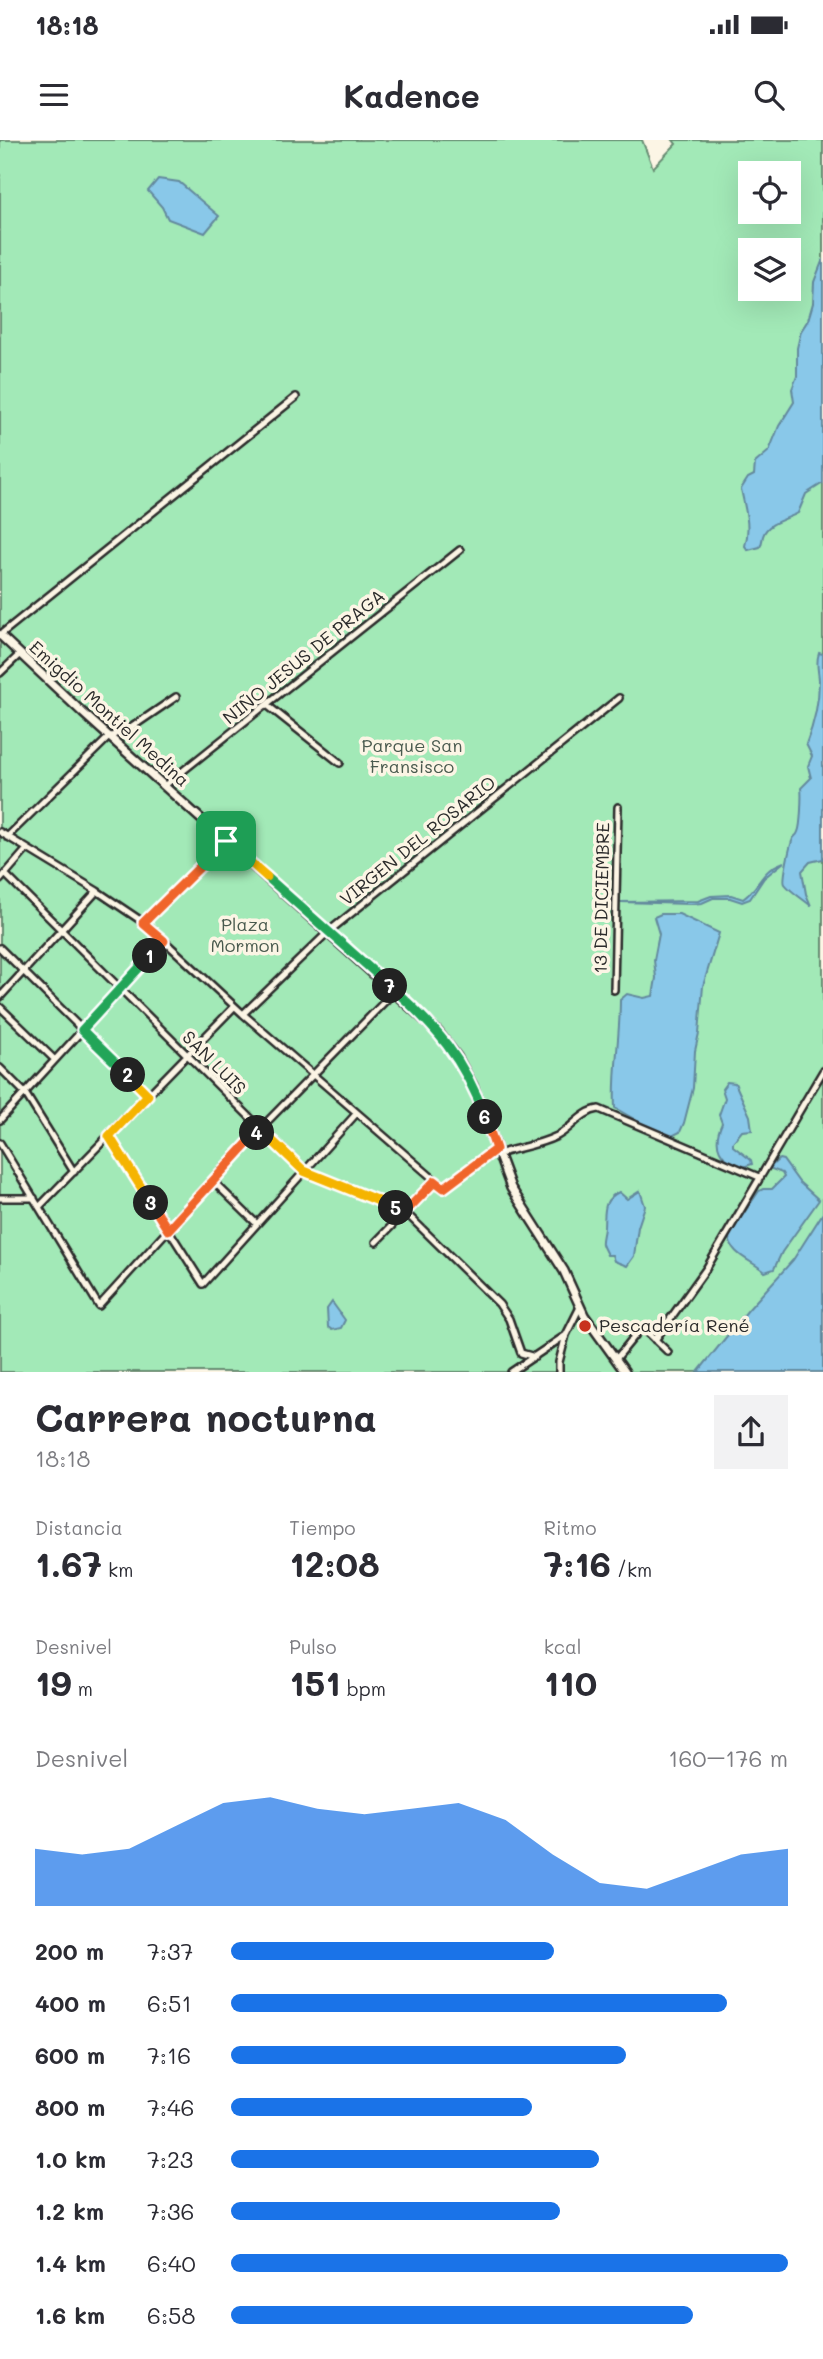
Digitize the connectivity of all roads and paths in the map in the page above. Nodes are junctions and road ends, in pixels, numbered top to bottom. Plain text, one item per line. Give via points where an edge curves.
1 (296, 397) dead end
2 (460, 550) dead end
3 (0, 635) edge
4 (20, 654) junction
5 (0, 673) edge
6 (176, 697) dead end
7 (620, 698) dead end
8 (267, 705) junction
9 (110, 737) junction
10 (340, 764) dead end
11 (164, 786) junction
12 (618, 807) dead end
13 (0, 832) edge
14 (7, 837) junction
15 (226, 841) junction
16 (27, 849) junction
17 (5, 874) junction
18 (0, 880) edge
19 (97, 891) junction
20 (143, 923) junction
21 (62, 931) junction
22 (328, 932) junction
23 (164, 941) junction
24 (0, 948) edge
25 (24, 972) junction
26 (119, 989) junction
27 (614, 990) dead end
28 (395, 991) junction
29 (0, 997) edge
30 (0, 1007) edge
31 (234, 1007) junction
32 (243, 1014) junction
33 (82, 1030) junction
34 (187, 1056) junction
35 (55, 1060) junction
36 (0, 1068) edge
37 (823, 1071) edge
38 (311, 1075) junction
39 (25, 1093) junction
40 (148, 1095) junction
41 (356, 1114) junction
42 (0, 1120) edge
43 (260, 1129) junction
44 (109, 1136) junction
45 (0, 1143) edge
46 (497, 1151) junction
47 (304, 1171) junction
48 (74, 1172) junction
49 (759, 1177) junction
50 (213, 1181) junction
51 (434, 1182) junction
52 (0, 1198) edge
53 (34, 1198) junction
54 (39, 1207) junction
55 (405, 1212) junction
56 (257, 1224) junction
57 (168, 1230) junction
58 (376, 1242) dead end
59 (580, 1307) junction
60 (566, 1335) junction
61 (655, 1339) junction
62 (668, 1352) dead end
63 (535, 1357) junction
64 (616, 1359) junction
65 (511, 1372) edge
66 (559, 1372) edge
67 (625, 1372) edge

1 - 3 street
2 - 8 street, NIÑO JESUS DE PRAGA
3 - 4 main road, Emigdio Montiel Medina
4 - 5 street
4 - 9 main road, Emigdio Montiel Medina
6 - 9 street
7 - 22 street, VIRGEN DEL ROSARIO
8 - 10 street
8 - 11 street, NIÑO JESUS DE PRAGA
9 - 11 main road, Emigdio Montiel Medina
9 - 14 street
11 - 15 main road, Emigdio Montiel Medina
12 - 27 street, 13 DE DICIEMBRE
13 - 14 street
14 - 16 street
15 - 20 street
15 - 22 main road, Emigdio Montiel Medina
16 - 17 street
16 - 19 street
17 - 18 street
17 - 21 street, SAN LUIS
19 - 20 street
19 - 21 street
20 - 23 street
21 - 25 street
21 - 26 street, SAN LUIS
22 - 28 main road, Emigdio Montiel Medina
22 - 32 street, VIRGEN DEL ROSARIO
23 - 26 street
23 - 31 street
24 - 25 street
25 - 29 street
25 - 33 street
26 - 33 street
26 - 34 street, SAN LUIS
28 - 38 street
28 - 46 main road, Emigdio Montiel Medina via 457,1057
30 - 35 street
31 - 32 street
31 - 34 street
32 - 38 street
33 - 35 street
33 - 40 street
34 - 40 street
34 - 43 street, SAN LUIS
35 - 39 street
36 - 39 street
37 - 49 street
38 - 41 street
38 - 43 street
39 - 42 street
39 - 48 street
40 - 44 street
41 - 47 street
41 - 51 street
43 - 47 street, SAN LUIS
43 - 50 street
44 - 48 street
44 - 57 street
45 - 53 street
46 - 49 street via 552,1138 589,1111 599,1109
46 - 51 street via 444,1188
46 - 59 main road, Emigdio Montiel Medina via 511,1188 564,1271
47 - 55 street, SAN LUIS
47 - 56 street
48 - 54 street
49 - 61 street via 706,1269
50 - 56 street
50 - 57 street
51 - 55 street
52 - 53 street
53 - 54 street
54 - 57 street via 99,1306
55 - 58 street
55 - 63 street, SAN LUIS via 499,1304 521,1353
56 - 57 street via 203,1284
59 - 60 street
59 - 64 main road, Emigdio Montiel Medina
60 - 63 street
60 - 66 street
61 - 62 street
61 - 64 street via 642,1327
63 - 65 street
64 - 67 main road, Emigdio Montiel Medina

